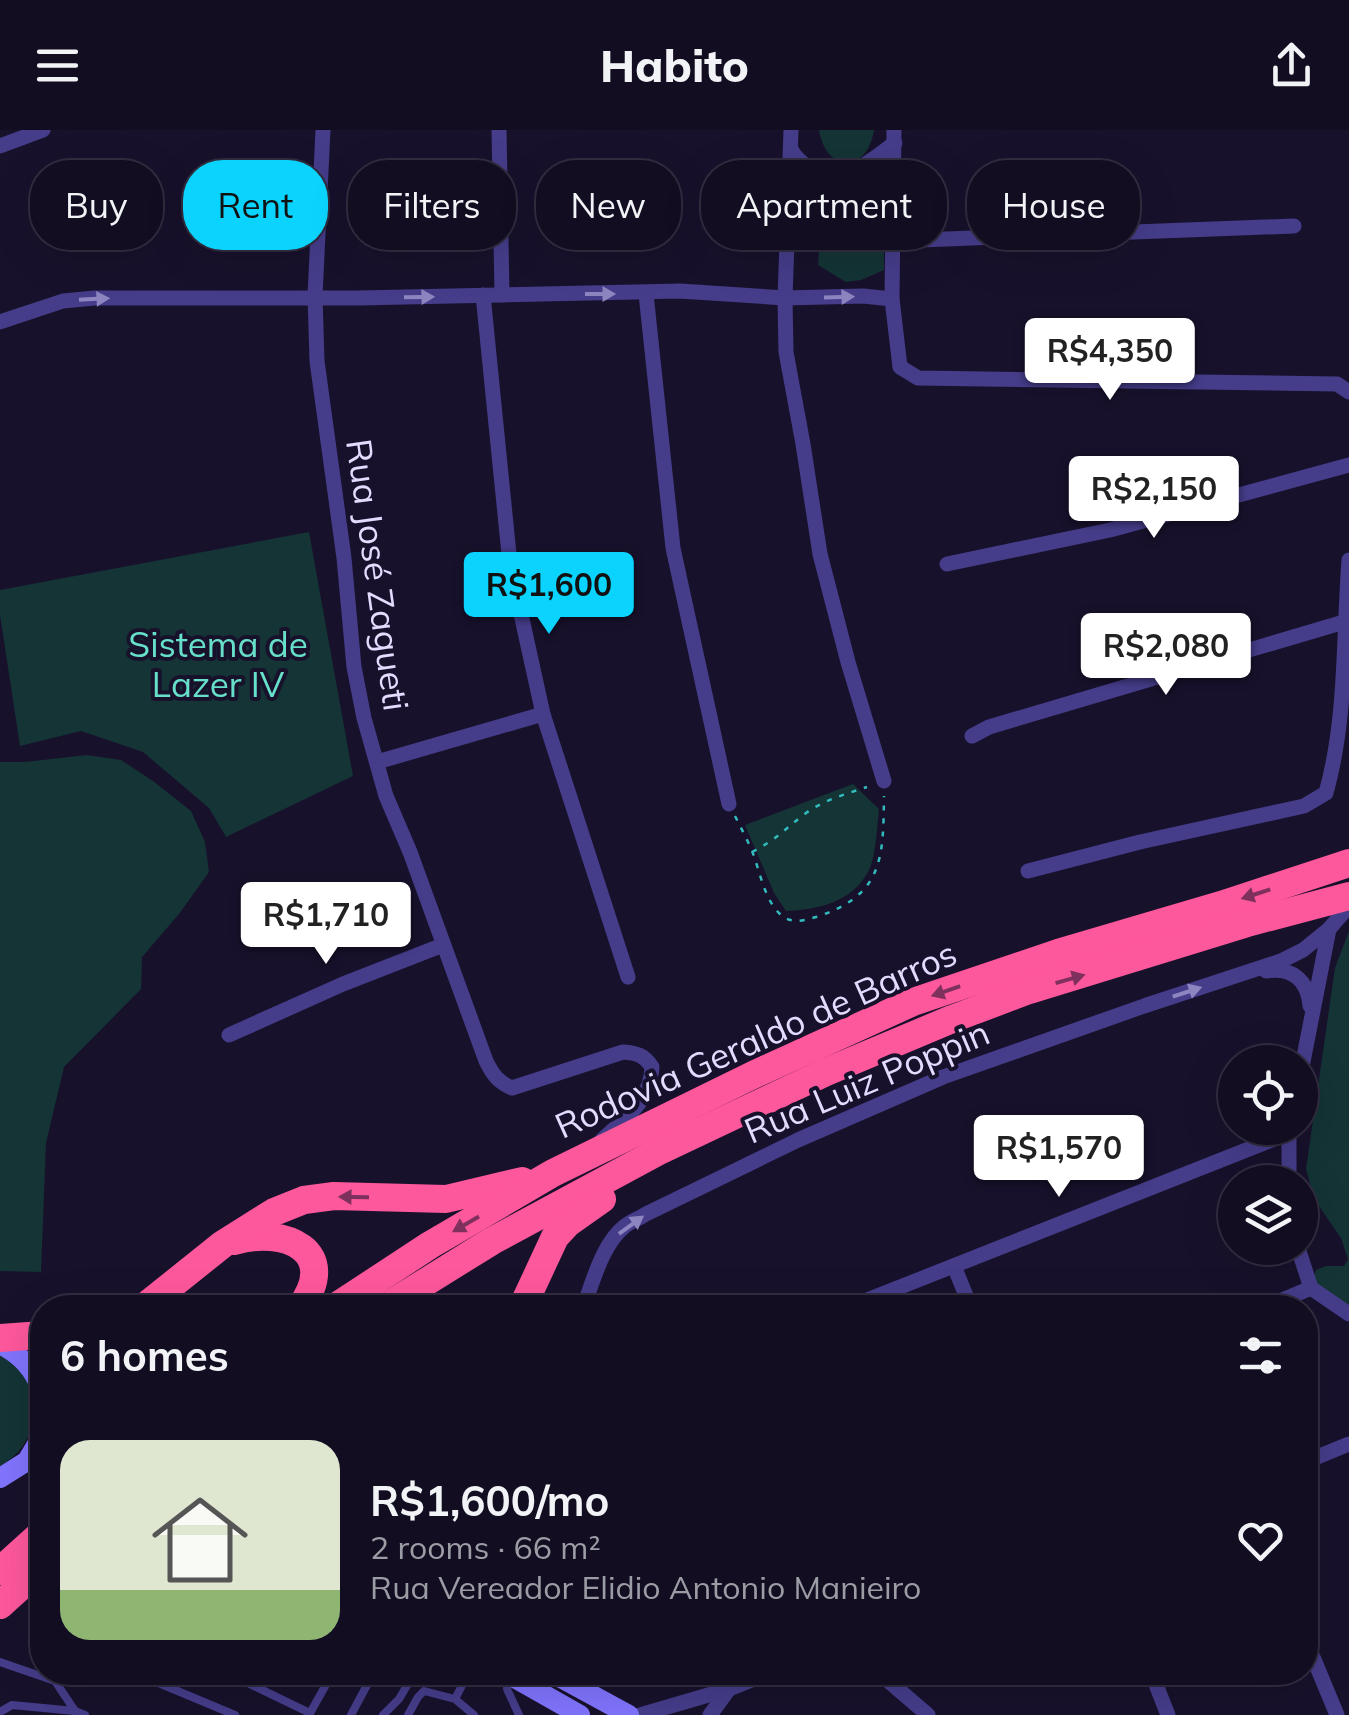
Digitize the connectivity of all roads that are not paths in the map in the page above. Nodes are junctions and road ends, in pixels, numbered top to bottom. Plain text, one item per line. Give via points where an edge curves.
1 (43, 130) edge
2 (323, 130) edge
3 (499, 130) edge
4 (791, 130) edge
5 (894, 137) edge
6 (0, 146) edge
7 (791, 149) junction
8 (1294, 226) dead end
9 (947, 239) edge
10 (894, 250) edge
11 (646, 294) junction
12 (484, 295) junction
13 (502, 295) junction
14 (315, 296) junction
15 (785, 298) junction
16 (892, 299) junction
17 (0, 322) edge
18 (1343, 388) edge
19 (1349, 465) edge
20 (1349, 560) edge
21 (947, 564) dead end
22 (1344, 622) junction
23 (543, 714) junction
24 (972, 736) dead end
25 (377, 762) junction
26 (884, 781) road end
27 (729, 804) road end
28 (1349, 863) edge
29 (1028, 871) dead end
30 (1349, 896) edge
31 (1349, 906) edge
32 (1329, 929) junction
33 (443, 945) junction
34 (628, 977) dead end
35 (1228, 979) junction
36 (1310, 1022) junction
37 (229, 1036) dead end
38 (1306, 1045) edge
39 (789, 1090) junction
40 (1253, 1145) edge
41 (584, 1157) junction
42 (553, 1173) junction
43 (224, 1244) junction
44 (1304, 1265) edge
45 (954, 1266) junction
46 (1311, 1288) junction
47 (155, 1295) edge
48 (309, 1295) edge
49 (354, 1295) edge
50 (405, 1295) edge
51 (528, 1295) edge
52 (588, 1295) edge
53 (881, 1295) edge
54 (966, 1295) edge
55 (1294, 1295) edge
56 (1349, 1314) edge
57 (30, 1337) edge
58 (0, 1341) edge
59 (30, 1367) edge
60 (1349, 1444) edge
61 (1318, 1457) edge
62 (30, 1463) edge
63 (0, 1478) edge
64 (30, 1553) edge
65 (30, 1560) edge
66 (0, 1571) edge
67 (0, 1605) edge
68 (0, 1662) edge
69 (1318, 1669) edge
70 (30, 1672) edge
71 (58, 1685) edge
72 (163, 1685) edge
73 (251, 1685) edge
74 (326, 1685) edge
75 (367, 1685) edge
76 (408, 1685) edge
77 (462, 1685) edge
78 (506, 1685) edge
79 (527, 1685) edge
80 (574, 1685) edge
81 (739, 1685) edge
82 (893, 1685) edge
83 (1156, 1685) edge
84 (729, 1689) junction
85 (455, 1699) junction
86 (400, 1700) junction
87 (410, 1711) edge
88 (0, 1712) edge
89 (80, 1713) edge
90 (309, 1714) edge
91 (236, 1715) edge
92 (351, 1715) edge
93 (383, 1715) edge
94 (474, 1715) edge
95 (519, 1715) edge
96 (580, 1715) edge
97 (629, 1715) edge
98 (640, 1715) edge
99 (710, 1715) edge
100 (928, 1715) edge
101 (1168, 1715) edge
102 (1337, 1715) edge

1 - 6 street
2 - 14 street, Rua José Zagueti
3 - 13 street
4 - 7 street
5 - 7 street via 842,177 818,174
7 - 15 street
8 - 9 street
10 - 16 street
13 -> 11 street
11 - 15 street
11 - 27 street via 673,548
12 - 13 street
14 -> 12 street
12 - 23 street via 510,564
17 -> 14 street via 63,301 96,298
14 - 25 street, Rua José Zagueti via 316,361 354,667
15 -> 16 street
15 - 26 street via 786,352 820,554
16 - 18 street via 900,366 918,378
19 - 21 street via 1110,530
20 - 22 street
22 - 24 street
22 - 29 street via 1339,728 1326,793 1304,806
23 - 25 street
23 - 34 street
25 - 33 street, Rua José Zagueti
28 -> 41 highway, Rodovia Geraldo de Barros via 913,1002
39 -> 30 highway, Rodovia Geraldo de Barros via 1029,990
31 - 32 street, Rua Luiz Poppin
32 - 35 street, Rua Luiz Poppin via 1281,961
32 - 36 street
33 - 37 street
33 - 41 street, Rua José Zagueti via 486,1062 503,1084 512,1088 623,1052 638,1053 652,1067 638,1106
35 - 36 street, Rua Luiz Poppin via 1290,972 1309,993
52 -> 35 street, Rua Luiz Poppin via 615,1237 646,1214 943,1077
36 - 38 street
39 - 50 highway, Rodovia Geraldo de Barros via 627,1168
39 - 51 highway via 568,1223
40 - 45 street
41 - 42 highway, Rodovia Geraldo de Barros
42 -> 43 highway via 446,1200 304,1200
42 -> 49 highway, Rodovia Geraldo de Barros
43 - 47 highway
43 - 48 highway via 254,1235 304,1248 314,1263
44 - 46 street
45 - 53 street
45 - 54 street
46 - 55 street
46 - 56 street
57 - 58 highway
58 - 59 main road
60 - 61 street
62 - 63 main road
64 - 66 highway
65 - 67 highway
68 - 70 lane
69 - 102 street
71 - 89 lane
72 - 91 lane
73 - 90 lane
74 - 90 lane
75 - 92 lane
76 - 86 lane
77 - 85 lane
78 - 95 lane
79 - 96 main road
80 - 97 main road
81 - 84 street
82 - 100 street
83 - 101 street
84 - 98 street
84 - 99 street
85 - 87 lane via 424,1692
85 - 94 lane
86 - 87 lane
86 - 93 lane
88 - 89 lane via 12,1705

